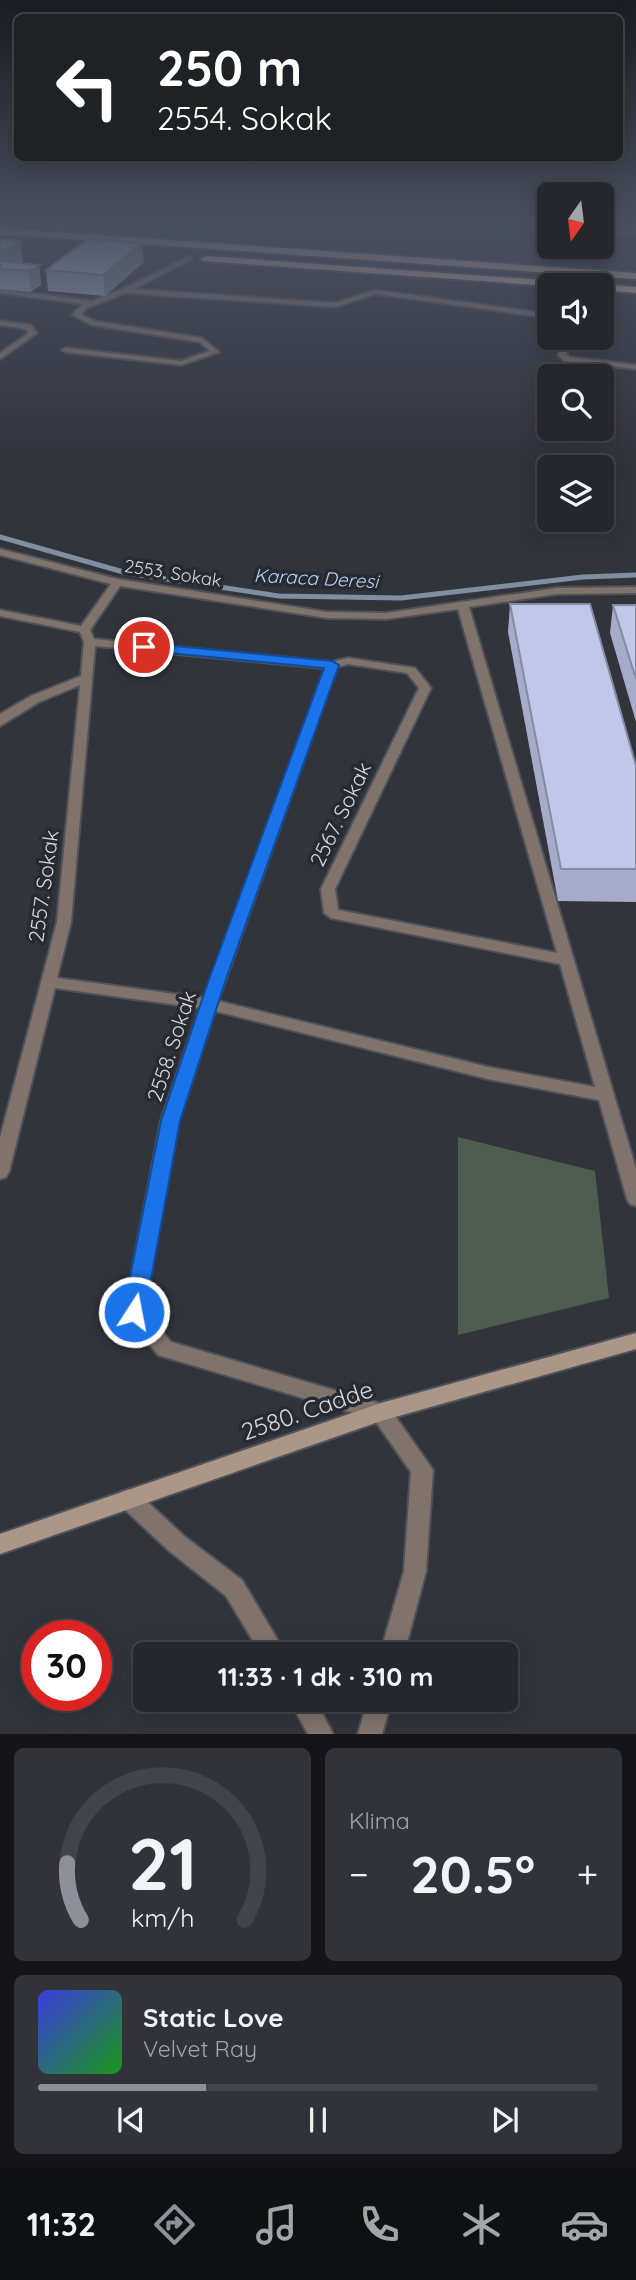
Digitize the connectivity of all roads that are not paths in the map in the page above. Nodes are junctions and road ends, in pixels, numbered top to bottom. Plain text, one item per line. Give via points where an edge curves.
1 (92, 303) edge
2 (292, 303) edge
3 (347, 303) edge
4 (455, 303) edge
5 (537, 314) edge
6 (0, 323) edge
7 (66, 350) dead end
8 (564, 350) edge
9 (0, 357) edge
10 (636, 367) edge
11 (0, 552) edge
12 (117, 582) junction
13 (636, 590) edge
14 (463, 606) junction
15 (0, 613) edge
16 (87, 636) junction
17 (332, 665) junction
18 (87, 678) junction
19 (0, 722) edge
20 (566, 960) junction
21 (48, 982) junction
22 (209, 1004) junction
23 (606, 1095) junction
24 (0, 1172) edge
25 (636, 1199) edge
26 (636, 1341) edge
27 (381, 1412) junction
28 (129, 1499) junction
29 (0, 1544) edge
30 (267, 1642) edge
31 (395, 1642) edge
32 (308, 1712) edge
33 (376, 1712) edge
34 (321, 1734) edge
35 (370, 1734) edge

1 - 7 street via 76,316 92,323 202,340 215,352 181,363
2 - 3 street
4 - 5 street
6 - 9 street via 28,327 33,333
8 - 10 street via 562,355 567,359
11 - 12 street, 2553. Sokak
12 - 14 street, 2553. Sokak via 327,615 386,616
12 - 16 street
13 - 14 street, 2553. Sokak via 558,592
14 - 20 street
15 - 16 street
16 - 17 street
16 - 18 street, 2557. Sokak
17 - 20 street, 2567. Sokak via 348,661 411,670 425,688 328,889 331,913
17 - 22 street, 2558. Sokak
18 - 19 street via 35,699
18 - 21 street, 2557. Sokak via 64,922
20 - 23 street
21 - 22 street
21 - 24 street, 2557. Sokak
22 - 23 street via 488,1073
22 - 27 street, 2558. Sokak via 170,1121 134,1312 165,1349
23 - 25 street
26 - 27 main road, 2580. Cadde
27 - 28 main road, 2580. Cadde
27 - 31 street via 422,1469 415,1571
28 - 29 main road, 2580. Cadde
28 - 30 street via 176,1544 234,1588
32 - 34 street
33 - 35 street

